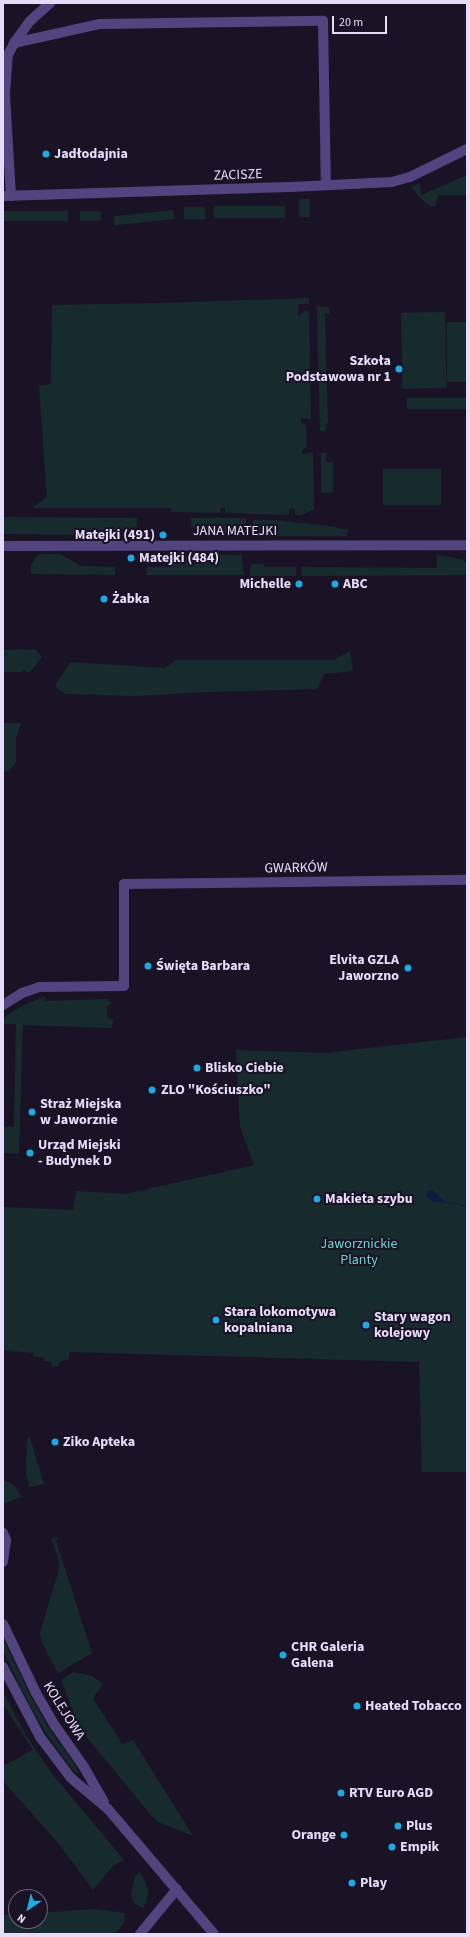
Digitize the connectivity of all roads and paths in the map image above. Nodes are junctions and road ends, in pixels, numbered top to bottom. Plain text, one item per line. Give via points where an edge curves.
1 (50, 3) edge
2 (14, 43) junction
3 (467, 149) edge
4 (326, 185) junction
5 (7, 196) edge
6 (467, 544) edge
7 (3, 546) edge
8 (467, 880) edge
9 (3, 1005) edge
10 (3, 1532) edge
11 (3, 1562) edge
12 (3, 1624) edge
13 (3, 1667) edge
14 (108, 1809) junction
15 (177, 1889) junction
16 (140, 1934) edge
17 (214, 1934) edge

1 - 2 street via 30,21
2 - 4 street via 99,24 324,21
2 - 5 street via 8,55 5,94
3 - 4 street, ZACISZE via 410,177 392,182
4 - 5 street, ZACISZE
6 - 7 street, JANA MATEJKI
8 - 9 street, GWARKÓW via 124,884 124,986 39,987 22,993
10 - 11 street via 6,1540
12 - 14 street, KOLEJOWA via 36,1693
13 - 14 street, KOLEJOWA via 40,1737 71,1778
14 - 15 street, KOLEJOWA
15 - 16 street
15 - 17 street, KOLEJOWA

